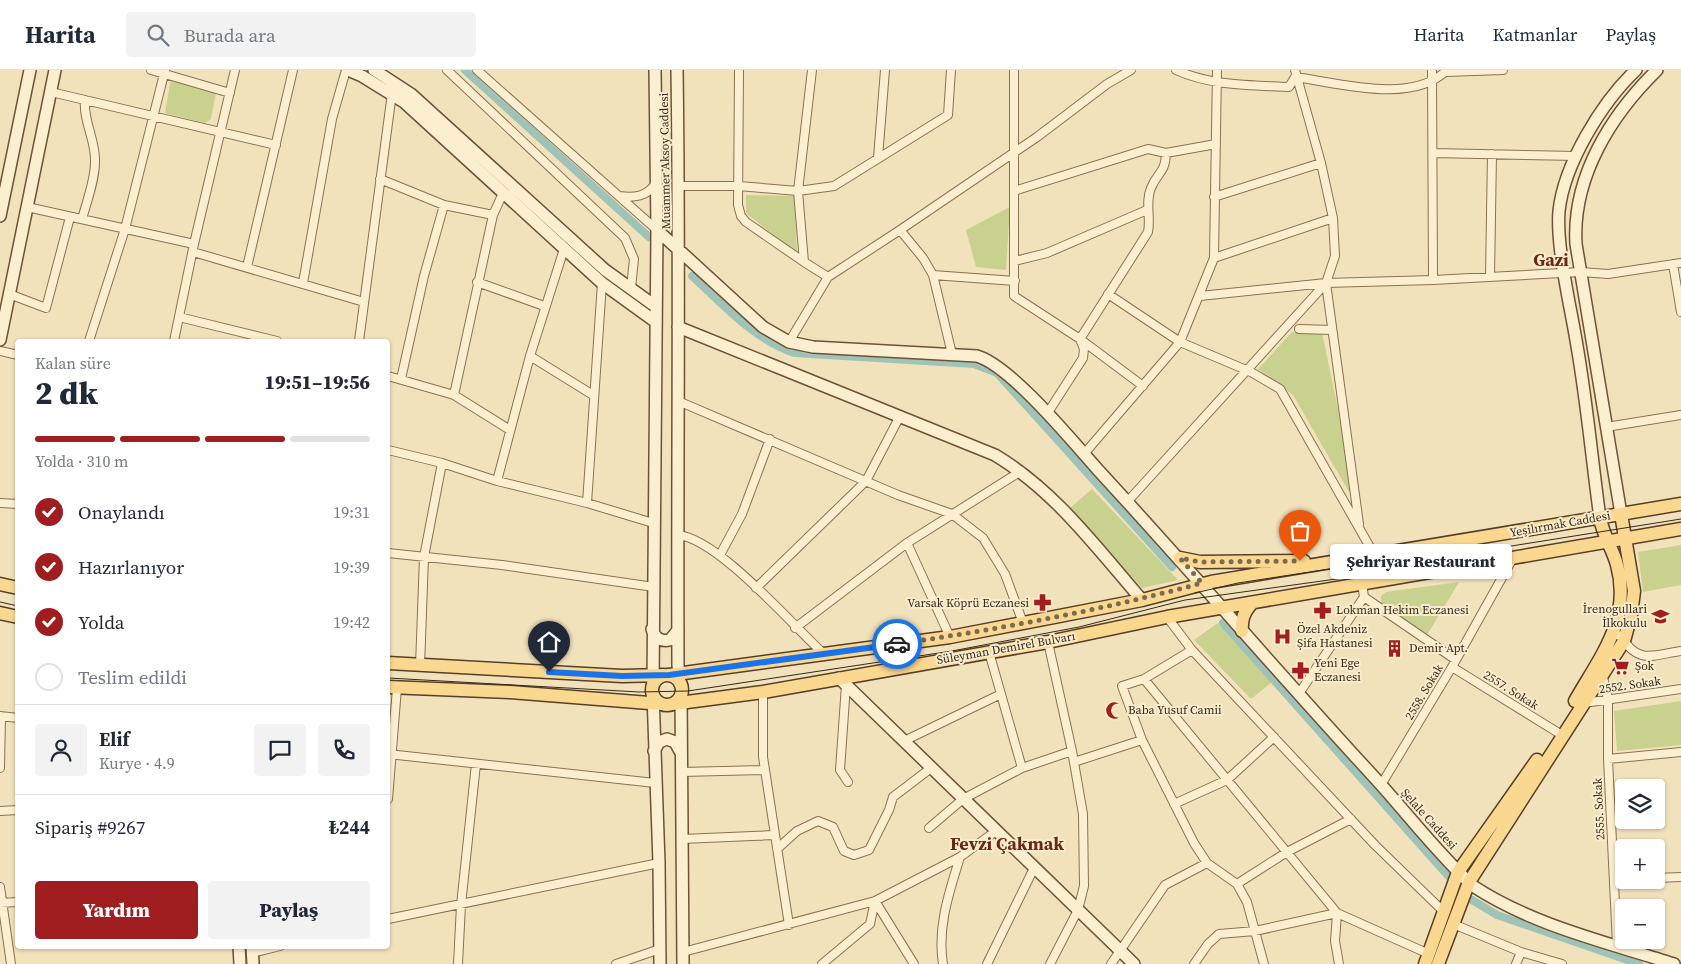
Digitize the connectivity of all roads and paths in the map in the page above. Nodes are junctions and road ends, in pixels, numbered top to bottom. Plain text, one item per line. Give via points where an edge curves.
1 (30, 70) edge
2 (55, 70) edge
3 (151, 70) edge
4 (235, 70) edge
5 (294, 70) edge
6 (347, 70) edge
7 (374, 70) edge
8 (447, 70) edge
9 (477, 70) edge
10 (655, 70) edge
11 (678, 70) edge
12 (739, 70) edge
13 (812, 70) edge
14 (885, 70) edge
15 (951, 70) edge
16 (1014, 70) edge
17 (1131, 70) edge
18 (1176, 70) edge
19 (1217, 70) edge
20 (1432, 70) edge
21 (1503, 70) edge
22 (1636, 70) edge
23 (1657, 70) edge
24 (1446, 71) edge
25 (165, 72) edge
26 (1295, 73) edge
27 (1217, 82) junction
28 (1431, 83) junction
29 (51, 92) junction
30 (230, 93) junction
31 (392, 93) junction
32 (85, 100) junction
33 (155, 116) junction
34 (221, 131) junction
35 (1216, 144) junction
36 (276, 145) junction
37 (1014, 150) junction
38 (1166, 153) junction
39 (1433, 153) junction
40 (1492, 154) junction
41 (1577, 156) junction
42 (878, 158) junction
43 (1321, 163) junction
44 (380, 179) junction
45 (656, 183) junction
46 (679, 186) junction
47 (739, 186) junction
48 (798, 190) junction
49 (1014, 191) junction
50 (503, 193) junction
51 (618, 196) junction
52 (1214, 197) junction
53 (444, 205) junction
54 (27, 207) junction
55 (1148, 210) junction
56 (493, 215) junction
57 (0, 216) edge
58 (70, 217) junction
59 (1333, 218) junction
60 (82, 219) junction
61 (125, 228) junction
62 (657, 230) junction
63 (900, 230) junction
64 (194, 248) junction
65 (564, 248) junction
66 (679, 252) junction
67 (1214, 258) junction
68 (1014, 261) junction
69 (804, 262) junction
70 (1677, 263) edge
71 (247, 267) junction
72 (1581, 272) junction
73 (1565, 273) junction
74 (933, 275) junction
75 (828, 277) junction
76 (1490, 277) junction
77 (1434, 280) junction
78 (1015, 281) junction
79 (477, 282) junction
80 (302, 283) junction
81 (602, 283) junction
82 (1326, 283) junction
83 (631, 288) junction
84 (10, 294) junction
85 (1108, 294) junction
86 (1200, 296) junction
87 (364, 302) junction
88 (544, 306) junction
89 (655, 306) junction
90 (1681, 312) edge
91 (180, 317) junction
92 (656, 322) junction
93 (678, 327) junction
94 (1299, 329) dead end
95 (1332, 330) junction
96 (90, 339) edge
97 (174, 339) edge
98 (269, 339) edge
99 (359, 339) edge
100 (1080, 339) junction
101 (0, 340) edge
102 (789, 342) junction
103 (1180, 342) junction
104 (0, 351) edge
105 (15, 354) edge
106 (952, 354) junction
107 (530, 356) junction
108 (1248, 370) junction
109 (390, 376) edge
110 (401, 379) junction
111 (1143, 386) junction
112 (454, 395) junction
113 (593, 395) junction
114 (678, 400) junction
115 (1047, 414) junction
116 (1681, 415) edge
117 (900, 416) junction
118 (1606, 427) junction
119 (510, 430) junction
120 (770, 439) junction
121 (390, 450) edge
122 (1084, 454) junction
123 (442, 463) junction
124 (1021, 471) junction
125 (496, 481) junction
126 (866, 481) junction
127 (1128, 502) junction
128 (0, 503) edge
129 (587, 503) junction
130 (15, 504) edge
131 (1681, 504) edge
132 (952, 514) junction
133 (1621, 514) junction
134 (1600, 518) junction
135 (653, 523) junction
136 (1359, 529) junction
137 (1681, 529) edge
138 (677, 535) junction
139 (1624, 538) junction
140 (1606, 542) junction
141 (907, 543) junction
142 (390, 552) edge
143 (720, 555) junction
144 (1374, 556) junction
145 (424, 557) junction
146 (1180, 558) junction
147 (1513, 558) junction
148 (1336, 562) junction
149 (1202, 583) junction
150 (1362, 583) junction
151 (0, 584) edge
152 (15, 587) edge
153 (654, 587) junction
154 (756, 588) junction
155 (1364, 597) junction
156 (1142, 600) junction
157 (1252, 603) junction
158 (1222, 608) junction
159 (0, 613) edge
160 (15, 616) edge
161 (1167, 617) junction
162 (1023, 623) junction
163 (652, 628) junction
164 (795, 628) junction
165 (678, 630) junction
166 (1242, 631) junction
167 (950, 637) junction
168 (1619, 638) junction
169 (1048, 642) junction
170 (1192, 650) junction
171 (1681, 651) edge
172 (989, 652) junction
173 (825, 655) junction
174 (390, 663) edge
175 (1454, 664) junction
176 (420, 666) junction
177 (1602, 672) junction
178 (1144, 679) junction
179 (842, 681) junction
180 (392, 687) edge
181 (667, 689) junction
182 (1681, 689) edge
183 (763, 692) junction
184 (1001, 694) junction
185 (1298, 695) junction
186 (1608, 699) junction
187 (1583, 703) junction
188 (1, 716) edge
189 (15, 718) edge
190 (390, 732) edge
191 (1557, 732) junction
192 (1274, 737) junction
193 (1142, 740) junction
194 (904, 741) junction
195 (1072, 752) junction
196 (1681, 752) edge
197 (680, 753) junction
198 (390, 754) edge
199 (654, 754) junction
200 (1608, 759) junction
201 (1074, 762) junction
202 (476, 764) junction
203 (0, 768) edge
204 (931, 768) junction
205 (1022, 768) junction
206 (765, 770) junction
207 (681, 772) junction
208 (1227, 780) junction
209 (848, 782) dead end
210 (655, 783) junction
211 (1381, 785) junction
212 (963, 798) junction
213 (1174, 804) junction
214 (15, 810) edge
215 (0, 811) edge
216 (1351, 819) junction
217 (930, 828) dead end
218 (996, 831) junction
219 (775, 835) junction
220 (682, 839) junction
221 (777, 849) junction
222 (1287, 852) junction
223 (960, 857) junction
224 (1207, 862) junction
225 (659, 863) junction
226 (1034, 868) junction
227 (1458, 872) junction
228 (1681, 877) edge
229 (1665, 878) edge
230 (1614, 881) joint
231 (1469, 882) junction
232 (1237, 884) junction
233 (0, 886) edge
234 (875, 901) junction
235 (15, 902) edge
236 (1615, 902) edge
237 (1, 903) edge
238 (461, 905) junction
239 (1078, 910) junction
240 (1337, 913) junction
241 (1449, 917) junction
242 (390, 919) edge
243 (789, 925) junction
244 (1256, 931) junction
245 (1615, 944) edge
246 (239, 949) edge
247 (270, 949) edge
248 (1629, 949) edge
249 (660, 950) junction
250 (1121, 951) junction
251 (682, 952) junction
252 (1521, 952) junction
253 (252, 954) edge
254 (1427, 959) edge
255 (10, 964) edge
256 (240, 964) edge
257 (458, 964) edge
258 (616, 964) edge
259 (660, 964) edge
260 (683, 964) edge
261 (822, 964) edge
262 (914, 964) edge
263 (943, 964) edge
264 (987, 964) edge
265 (1050, 964) edge
266 (1111, 964) edge
267 (1134, 964) edge
268 (1194, 964) edge
269 (1264, 964) edge
270 (1339, 964) edge
271 (1438, 964) edge
272 (1516, 964) edge
273 (1562, 964) edge
274 (1674, 964) edge

1 - 57 street
2 - 29 street
3 - 25 street
4 - 30 street
5 - 36 street
6 - 31 street
6 - 80 street via 332,119
7 - 83 street via 411,94 605,270
8 - 83 street via 625,238 634,260
9 - 51 street
10 - 45 street, Muammer Aksoy Caddesi
11 - 46 street, Muammer Aksoy Caddesi
12 - 47 street
13 - 48 street
14 - 42 street
15 - 42 street via 948,115
16 - 37 street
17 - 37 street
18 - 27 street via 1190,77
19 - 27 street
20 - 28 street
21 - 24 street
22 - 41 street via 1609,99
23 - 72 street via 1621,109 1585,179 1575,223
24 - 28 street
25 - 30 street
25 - 33 street
26 - 27 street via 1289,87
26 - 28 street via 1389,90
26 - 43 street
27 - 35 street
28 - 39 street
29 - 32 street
29 - 54 street
30 - 34 street
31 - 44 street
31 - 50 street
32 - 33 street
32 - 60 street via 86,124 93,141 95,162
33 - 34 street
33 - 61 street
34 - 36 street
34 - 64 street
35 - 38 street
35 - 52 street
36 - 71 street
37 - 49 street
37 - 63 street
38 - 49 street via 1148,149
38 - 55 street via 1165,167 1150,189
39 - 40 street
39 - 77 street
40 - 41 street
40 - 76 street
41 - 73 street via 1559,211
42 - 48 street via 834,186
43 - 52 street
43 - 59 street
44 - 53 street
44 - 87 street
45 - 51 street via 641,196
45 - 62 street, Muammer Aksoy Caddesi
46 - 47 street
46 - 66 street, Muammer Aksoy Caddesi
47 - 48 street
47 - 69 street via 738,205 746,222
48 - 69 street
49 - 68 street
50 - 56 street
50 - 65 street
51 - 62 street
52 - 67 street
53 - 56 street
53 - 110 street
54 - 58 street
54 - 84 street
55 - 68 street via 1047,253
55 - 85 street via 1148,232
56 - 79 street
58 - 60 street
58 - 84 street via 46,308
59 - 67 street
59 - 82 street via 1335,256
60 - 61 street
61 - 64 street
61 - 96 street
62 - 66 street, Şelale Caddesi
62 - 89 street, Muammer Aksoy Caddesi
63 - 74 street
63 - 75 street
64 - 71 street
64 - 91 street
65 - 81 street
65 - 88 street
66 - 93 street, Muammer Aksoy Caddesi
66 - 102 street, Şelale Caddesi via 749,316
67 - 86 street
68 - 78 street
69 - 75 street
70 - 72 street via 1608,274
70 - 90 street
71 - 80 street
72 - 73 street
72 - 118 street
73 - 76 street
73 - 134 street
74 - 78 street
74 - 106 street
75 - 102 street
76 - 77 street
77 - 82 street
78 - 100 street via 1014,296
79 - 88 street
79 - 112 street
80 - 87 street
81 - 92 street
81 - 113 street
82 - 86 street
82 - 95 street
82 - 108 street
83 - 89 street
84 - 101 street
85 - 100 street
85 - 103 street
86 - 103 street
87 - 99 street
88 - 107 street
89 - 92 street, Muammer Aksoy Caddesi
91 - 97 street
91 - 98 street
92 - 135 street, Muammer Aksoy Caddesi
93 - 114 street, Muammer Aksoy Caddesi
93 - 117 street
94 - 95 street
95 - 136 street
100 - 111 street
100 - 115 street via 1083,358
102 - 106 street, Şelale Caddesi via 813,347
103 - 108 street
103 - 111 street
104 - 105 street
106 - 115 street, Şelale Caddesi via 989,359
107 - 113 street
107 - 119 street
108 - 127 street
108 - 136 street via 1280,389
109 - 110 street
110 - 112 street
111 - 122 street
112 - 119 street
113 - 129 street
114 - 120 street
114 - 138 street, Muammer Aksoy Caddesi
115 - 122 street, Şelale Caddesi
116 - 118 street
117 - 124 street via 995,455
117 - 126 street
118 - 133 street
119 - 125 street
120 - 126 street
120 - 143 street via 742,514
121 - 123 street
122 - 127 street, Şelale Caddesi
123 - 125 street
123 - 145 street
124 - 132 street
124 - 156 street via 1057,502
125 - 129 street
126 - 132 street
126 - 154 street
127 - 146 street, Şelale Caddesi
128 - 130 street
129 - 135 street
131 - 133 main road, Yeşilırmak Caddesi
132 - 141 street
132 - 162 street via 983,538 1005,574
133 - 134 main road, Yeşilırmak Caddesi
133 - 139 main road
134 - 140 main road
134 - 144 main road, Yeşilırmak Caddesi
135 - 153 street, Muammer Aksoy Caddesi
136 - 144 street
137 - 139 main road, Yeşilırmak Caddesi
138 - 143 street via 685,535
138 - 165 street, Muammer Aksoy Caddesi
139 - 140 main road, Yeşilırmak Caddesi
139 - 168 main road via 1634,591 1631,615
140 - 147 main road, Yeşilırmak Caddesi
140 - 168 main road via 1617,565 1621,596
141 - 164 street
141 - 167 street
142 - 145 street
143 - 154 street
144 - 148 main road, Yeşilırmak Caddesi
145 - 153 street
145 - 176 street
146 - 148 main road via 1200,562
146 - 149 street, Şelale Caddesi
147 - 150 main road, Yeşilırmak Caddesi
147 - 175 street, 2558. Sokak
148 - 149 main road, Yeşilırmak Caddesi
149 - 156 main road, Süleyman Demirel Bulvarı
149 - 158 street, Şelale Caddesi
150 - 155 street
150 - 157 main road, Yeşilırmak Caddesi
151 - 152 main road
153 - 163 street, Muammer Aksoy Caddesi
154 - 164 street
155 - 175 street, 2557. Sokak
155 - 185 street
156 - 162 main road, Süleyman Demirel Bulvarı
157 - 158 main road, Yeşilırmak Caddesi
157 - 166 main road via 1242,620
158 - 161 main road, Süleyman Demirel Bulvarı
158 - 166 street, Şelale Caddesi
159 - 160 main road
161 - 169 main road, Süleyman Demirel Bulvarı
161 - 170 street
162 - 167 main road, Süleyman Demirel Bulvarı
163 - 165 street via 662,641 674,637
163 - 181 street, Muammer Aksoy Caddesi
164 - 173 street
165 - 181 street, Muammer Aksoy Caddesi
166 - 185 street, Şelale Caddesi
167 - 173 main road, Süleyman Demirel Bulvarı
168 - 171 street via 1633,653 1645,657
168 - 177 main road
168 - 191 main road
169 - 172 main road, Süleyman Demirel Bulvarı
169 - 195 street
170 - 178 street
170 - 192 street
172 - 179 main road, Süleyman Demirel Bulvarı
172 - 184 street
173 - 181 main road, Süleyman Demirel Bulvarı
174 - 176 main road, Süleyman Demirel Bulvarı
175 - 191 street, 2557. Sokak
175 - 211 street, 2558. Sokak
176 - 181 main road, Süleyman Demirel Bulvarı via 622,676
177 - 186 street, 2555. Sokak
177 - 187 main road
178 - 193 street via 1122,686
178 - 208 street
179 - 183 main road, Süleyman Demirel Bulvarı
179 - 194 street
179 - 209 street via 840,770
180 - 181 main road, Süleyman Demirel Bulvarı via 510,692
180 - 190 street
181 - 183 main road, Süleyman Demirel Bulvarı
181 - 197 street
181 - 199 street
182 - 186 street, 2552. Sokak
183 - 206 street
184 - 194 street
184 - 205 street
185 - 211 street, Şelale Caddesi
186 - 187 street, 2552. Sokak
186 - 200 street, 2555. Sokak
187 - 231 main road
188 - 189 street
188 - 203 street
191 - 227 main road
192 - 208 street
192 - 216 street
193 - 201 street
193 - 213 street
194 - 204 street
195 - 201 street
195 - 205 street
196 - 200 street
197 - 199 street via 678,745 667,739 656,745
197 - 207 street
198 - 202 street
199 - 210 street
200 - 230 street, 2555. Sokak
201 - 239 street via 1082,814 1084,886
202 - 210 street
202 - 238 street
204 - 212 street
204 - 221 street via 893,797 869,850 860,855 849,854 840,847 833,827 818,821 797,832
205 - 212 street
206 - 207 street
206 - 219 street
207 - 220 street
208 - 213 street
208 - 222 street
210 - 225 street
211 - 227 street, Şelale Caddesi
212 - 217 street
212 - 218 street
213 - 224 street
214 - 215 street
216 - 222 street
216 - 241 street
218 - 223 street
218 - 226 street
219 - 220 street
219 - 221 street
220 - 251 street
221 - 243 street
222 - 232 street
222 - 240 street
223 - 234 street
223 - 263 street via 941,927
224 - 232 street
224 - 250 street via 1166,885
225 - 238 street
225 - 249 street
226 - 239 street
226 - 264 street
227 - 231 street, Şelale Caddesi
227 - 241 main road
228 - 229 street
230 - 236 street, 2555. Sokak
231 - 241 main road
231 - 245 street, Şelale Caddesi via 1497,902
232 - 244 street via 1247,902
233 - 237 street
234 - 243 street
234 - 261 street via 870,924
234 - 262 street
235 - 237 street
237 - 255 street
238 - 242 street
238 - 257 street
239 - 250 street
239 - 265 street
240 - 244 street
240 - 254 street
240 - 270 street via 1335,941
241 - 252 street via 1458,926
241 - 254 main road
241 - 271 main road
243 - 251 street
244 - 268 street via 1219,934
244 - 269 street
246 - 256 street
247 - 253 street
248 - 274 street, Şelale Caddesi
249 - 258 street
249 - 259 street
250 - 266 street
250 - 267 street
251 - 260 street
252 - 272 street
252 - 273 street

